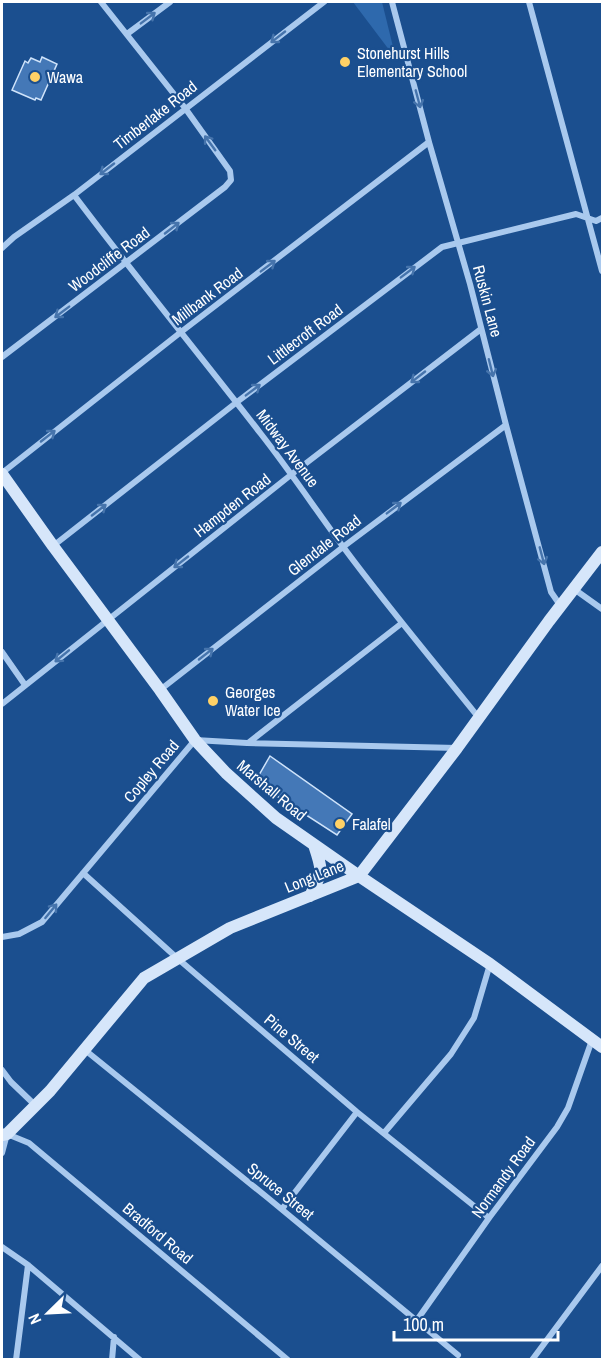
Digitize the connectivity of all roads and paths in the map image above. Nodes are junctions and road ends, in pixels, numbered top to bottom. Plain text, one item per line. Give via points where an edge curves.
1 (101, 2) edge
2 (170, 2) edge
3 (324, 2) edge
4 (392, 2) edge
5 (529, 2) edge
6 (127, 34) junction
7 (185, 108) junction
8 (429, 142) junction
9 (74, 195) junction
10 (603, 218) edge
11 (589, 219) junction
12 (458, 244) junction
13 (2, 248) edge
14 (125, 264) junction
15 (603, 271) edge
16 (481, 329) junction
17 (181, 332) junction
18 (4, 356) edge
19 (237, 402) junction
20 (506, 425) junction
21 (2, 473) edge
22 (292, 474) junction
23 (53, 546) junction
24 (343, 546) junction
25 (603, 552) edge
26 (574, 588) junction
27 (560, 605) junction
28 (603, 609) edge
29 (107, 619) junction
30 (402, 623) junction
31 (2, 652) edge
32 (25, 685) junction
33 (160, 690) junction
34 (2, 704) edge
35 (479, 718) junction
36 (195, 740) junction
37 (247, 743) junction
38 (457, 748) junction
39 (315, 845) junction
40 (82, 873) junction
41 (359, 876) junction
42 (310, 896) junction
43 (2, 937) edge
44 (177, 958) junction
45 (490, 964) junction
46 (597, 1043) edge
47 (86, 1050) junction
48 (2, 1070) edge
49 (36, 1106) junction
50 (357, 1112) junction
51 (384, 1133) junction
52 (4, 1134) edge
53 (2, 1153) edge
54 (282, 1209) junction
55 (489, 1218) junction
56 (2, 1247) edge
57 (27, 1265) junction
58 (603, 1266) edge
59 (417, 1320) junction
60 (114, 1337) junction
61 (458, 1355) dead end
62 (16, 1359) edge
63 (112, 1359) edge
64 (140, 1359) edge
65 (288, 1359) edge
66 (532, 1359) edge

1 - 6 street
6 -> 2 street
3 -> 7 street, Timberlake Road
4 -> 8 street, Ruskin Lane
5 - 11 street
6 - 7 street
7 -> 9 street, Timberlake Road
14 -> 7 street, Woodcliffe Road via 231,180 230,171
8 - 12 street, Ruskin Lane
17 -> 8 street, Millbank Road
9 - 13 street, Timberlake Road
9 - 14 street, Midway Avenue
10 - 11 street, Littlecroft Road
11 - 12 street, Littlecroft Road via 576,213
11 - 15 street
12 - 16 street, Ruskin Lane
19 -> 12 street, Littlecroft Road via 442,247
14 - 17 street, Midway Avenue
14 -> 18 street, Woodcliffe Road
16 -> 20 street, Ruskin Lane
16 -> 22 street, Hampden Road
17 - 19 street, Midway Avenue
21 -> 17 street, Millbank Road
19 - 22 street, Midway Avenue
23 -> 19 street, Littlecroft Road
24 -> 20 street, Glendale Road
20 -> 27 street, Ruskin Lane via 551,592
21 - 23 main road, Marshall Road
22 - 24 street, Midway Avenue
22 -> 29 street, Hampden Road
23 - 29 main road, Marshall Road
24 - 30 street, Midway Avenue
33 -> 24 street, Glendale Road
25 - 26 main road, Long Lane
26 - 27 main road, Long Lane
26 - 28 street
27 - 35 main road, Long Lane
29 -> 32 street, Hampden Road
29 - 33 main road, Marshall Road
30 - 35 street, Midway Avenue
30 - 37 street
31 - 32 street
32 - 34 street, Hampden Road
33 - 36 main road, Marshall Road
35 - 38 main road, Long Lane
36 - 37 street, Copley Road
36 - 39 main road, Marshall Road via 276,818
36 - 40 street, Copley Road
37 - 38 street, Copley Road
38 - 41 main road, Long Lane
39 - 41 main road, Marshall Road
39 - 42 main road via 321,867
43 -> 40 street, Copley Road via 19,934 42,922
40 - 44 street, Pine Street
41 - 42 main road, Long Lane
41 - 45 main road, Marshall Road
42 - 44 main road, Long Lane via 230,928
44 - 47 main road, Long Lane via 144,978
44 - 50 street, Pine Street
45 - 46 main road, Marshall Road
45 - 51 street via 468,1027 451,1054
46 - 55 street, Normandy Road via 557,1126
47 - 49 main road, Long Lane
47 - 54 street, Spruce Street
48 - 49 street
49 - 52 main road, Long Lane
50 - 51 street, Pine Street
50 - 54 street
51 - 55 street, Pine Street
52 - 53 street
52 - 65 street, Bradford Road via 29,1143
54 - 59 street, Spruce Street
55 - 59 street, Normandy Road
56 - 57 street
57 - 60 street
57 - 62 street
58 - 66 street
59 - 61 street, Spruce Street
60 - 63 street
60 - 64 street

